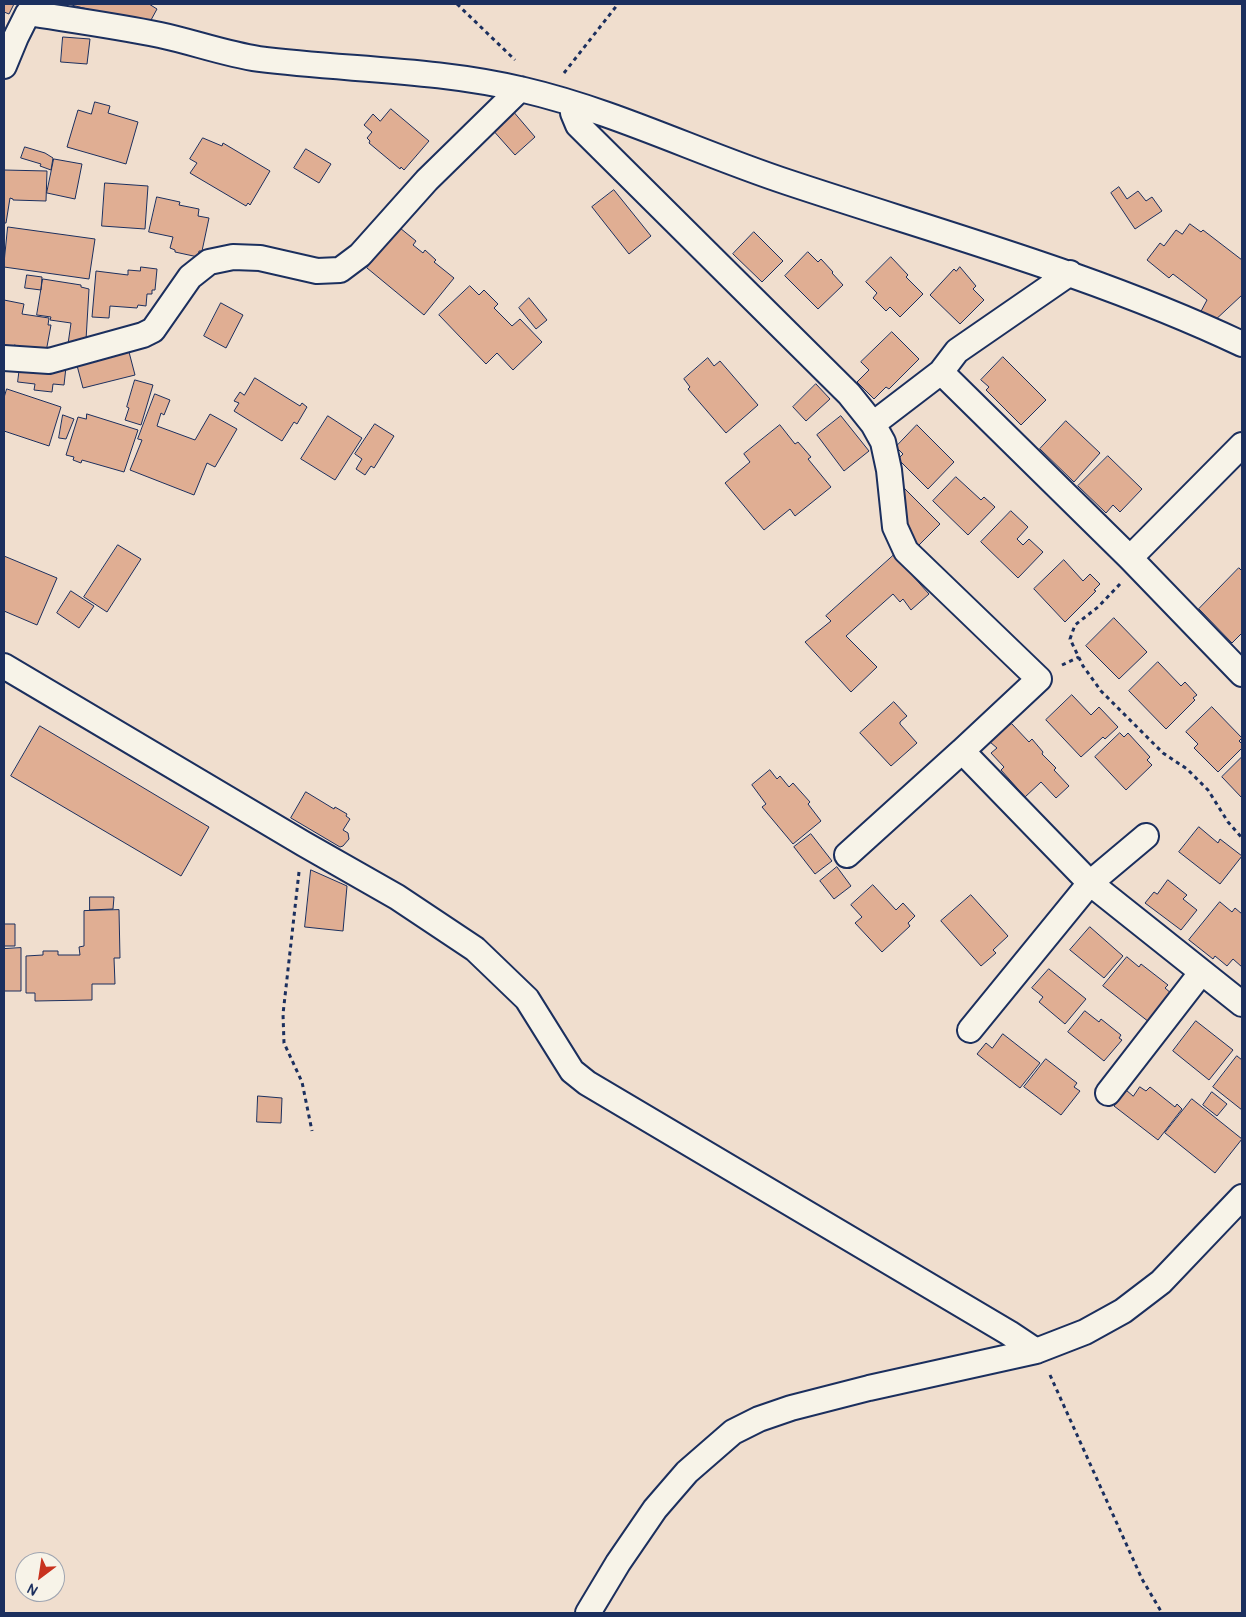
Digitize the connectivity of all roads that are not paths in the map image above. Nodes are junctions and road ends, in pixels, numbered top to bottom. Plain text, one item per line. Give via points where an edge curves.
1 (31, 8) edge
2 (4, 66) edge
3 (520, 89) junction
4 (574, 105) junction
5 (1070, 273) junction
6 (1242, 344) edge
7 (4, 358) edge
8 (941, 372) junction
9 (873, 424) junction
10 (1242, 445) edge
11 (1135, 563) junction
12 (4, 666) edge
13 (1242, 674) edge
14 (962, 751) junction
15 (1146, 836) dead end
16 (847, 855) dead end
17 (1090, 883) junction
18 (1201, 973) junction
19 (1242, 1004) edge
20 (970, 1030) dead end
21 (1108, 1093) dead end
22 (1242, 1197) edge
23 (1036, 1351) junction
24 (588, 1613) edge

1 - 2 street
1 - 3 street via 255,58 442,75
3 - 4 street
3 - 7 street via 426,180 360,255 340,270 317,271 260,258 233,257 209,262 190,277 153,330 143,336 49,361
4 - 5 street via 783,181
4 - 9 street via 573,113 578,125 849,394
5 - 6 street via 1193,321
5 - 8 street via 957,352
8 - 9 street
8 - 11 street
9 - 14 street via 883,442 895,527 906,551 1039,679
10 - 11 street
11 - 13 street
12 - 23 street via 397,897 475,950 527,999 572,1071 587,1084
14 - 16 street
14 - 17 street
15 - 17 street
17 - 18 street
17 - 20 street
18 - 19 street
18 - 21 street
22 - 23 street via 1180,1263 1144,1295 1106,1321
23 - 24 street via 791,1408 733,1432 687,1472 655,1509

